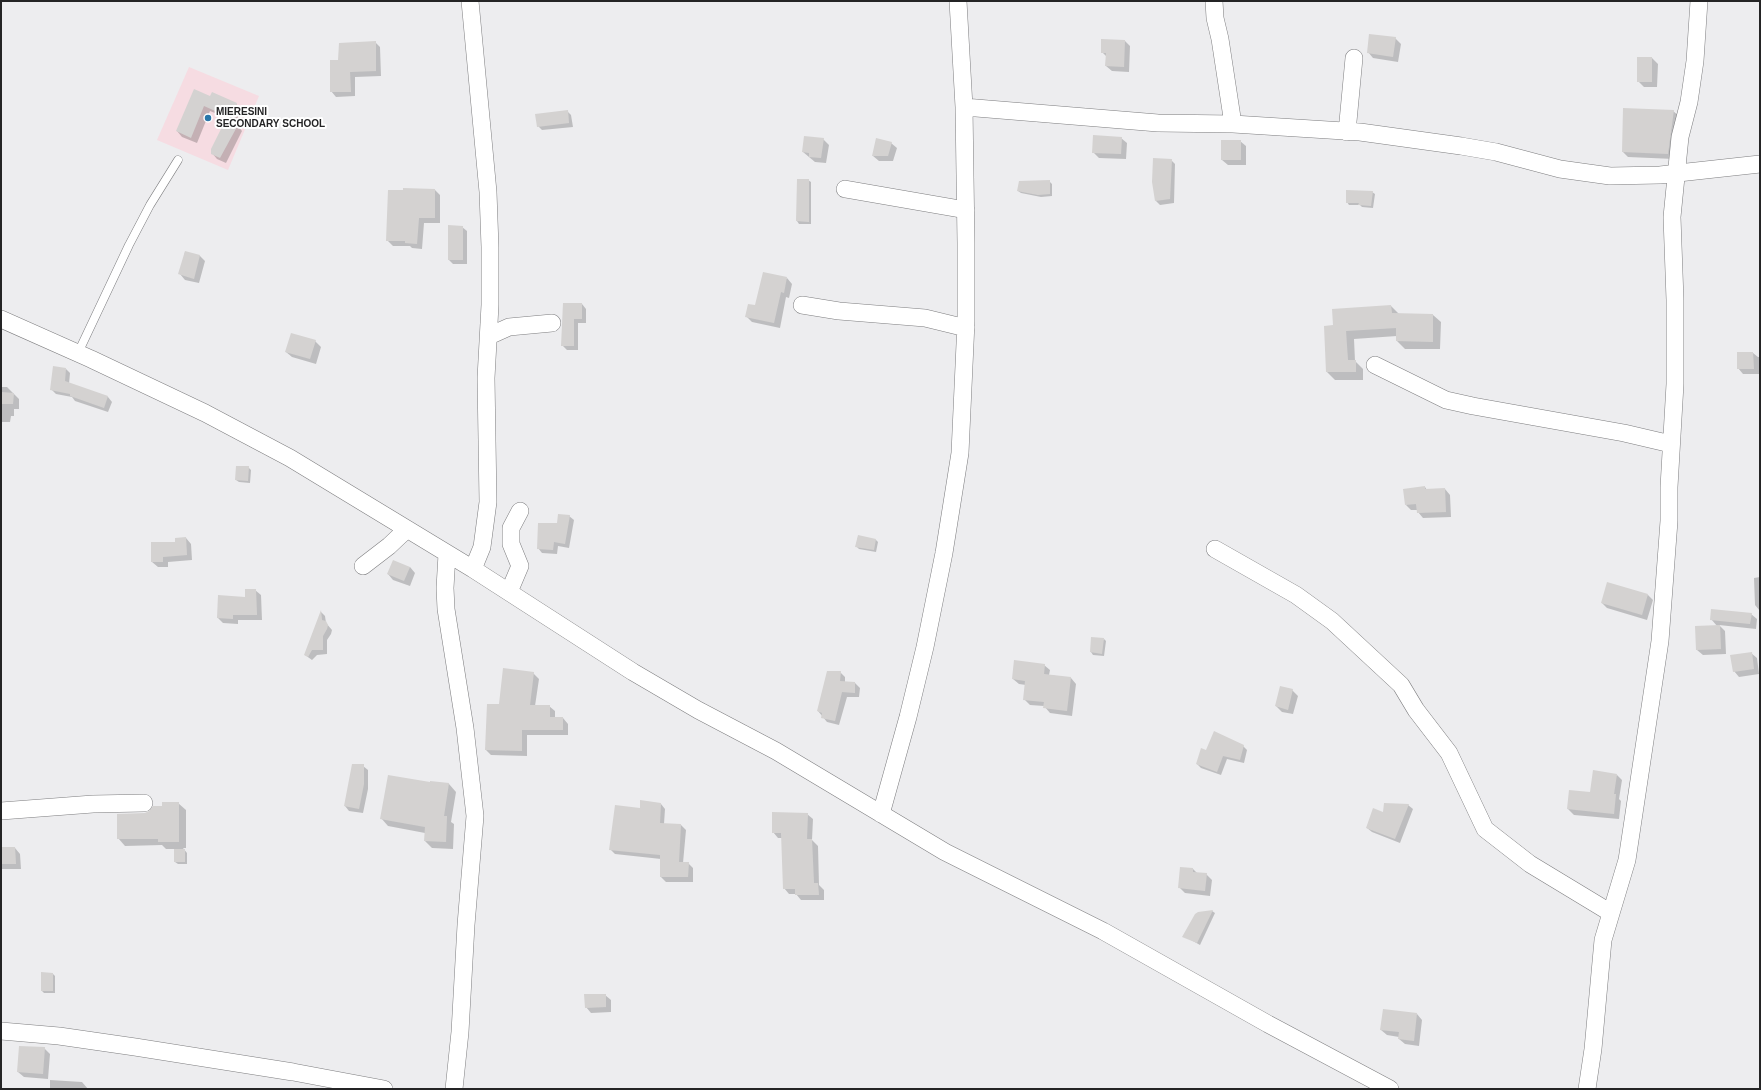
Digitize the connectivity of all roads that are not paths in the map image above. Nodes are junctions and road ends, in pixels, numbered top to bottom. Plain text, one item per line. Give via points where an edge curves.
1 (470, 1) edge
2 (958, 1) edge
3 (1214, 1) edge
4 (1699, 1) edge
5 (1354, 58) dead end
6 (964, 106) junction
7 (1233, 124) junction
8 (1347, 132) junction
9 (178, 160) dead end
10 (1760, 164) edge
11 (1675, 173) junction
12 (844, 189) dead end
13 (966, 210) junction
14 (802, 305) dead end
15 (1, 319) edge
16 (552, 323) dead end
17 (966, 328) junction
18 (489, 336) junction
19 (78, 353) junction
20 (1375, 365) dead end
21 (1671, 444) junction
22 (520, 511) dead end
23 (407, 529) junction
24 (1215, 549) dead end
25 (447, 554) junction
26 (363, 566) dead end
27 (473, 569) junction
28 (509, 592) junction
29 (144, 803) dead end
30 (1, 811) edge
31 (881, 814) junction
32 (1611, 913) junction
33 (1, 1030) edge
34 (384, 1089) edge
35 (454, 1089) edge
36 (1390, 1089) edge
37 (1587, 1089) edge

1 - 18 street via 488,192
2 - 6 street
3 - 7 street
4 - 11 street via 1689,102 1680,137
5 - 8 street
6 - 7 street via 1158,123
6 - 13 street
7 - 8 street
8 - 11 street via 1409,138 1496,152 1585,174 1617,176
9 - 19 lane via 129,245
10 - 11 street
11 - 21 street via 1672,217 1675,384
12 - 13 street
13 - 17 street
14 - 17 street via 925,318
15 - 19 street
16 - 18 street via 509,327
17 - 31 street via 960,453 950,518 923,655
18 - 27 street via 486,378 488,502 482,547
19 - 23 street via 205,413 284,455
20 - 21 street via 1446,400
21 - 32 street via 1660,641 1627,860
22 - 28 street via 510,528 511,544 520,566
23 - 25 street
23 - 26 street
24 - 32 street via 1296,595 1332,621 1401,685 1416,710 1449,753 1485,829 1530,864
25 - 27 street
25 - 35 street via 446,609 465,728 475,816
27 - 28 street
28 - 31 street via 633,672 776,751
29 - 30 street
31 - 36 street via 945,852 1103,931
32 - 37 street via 1601,958
33 - 34 street via 135,1047

